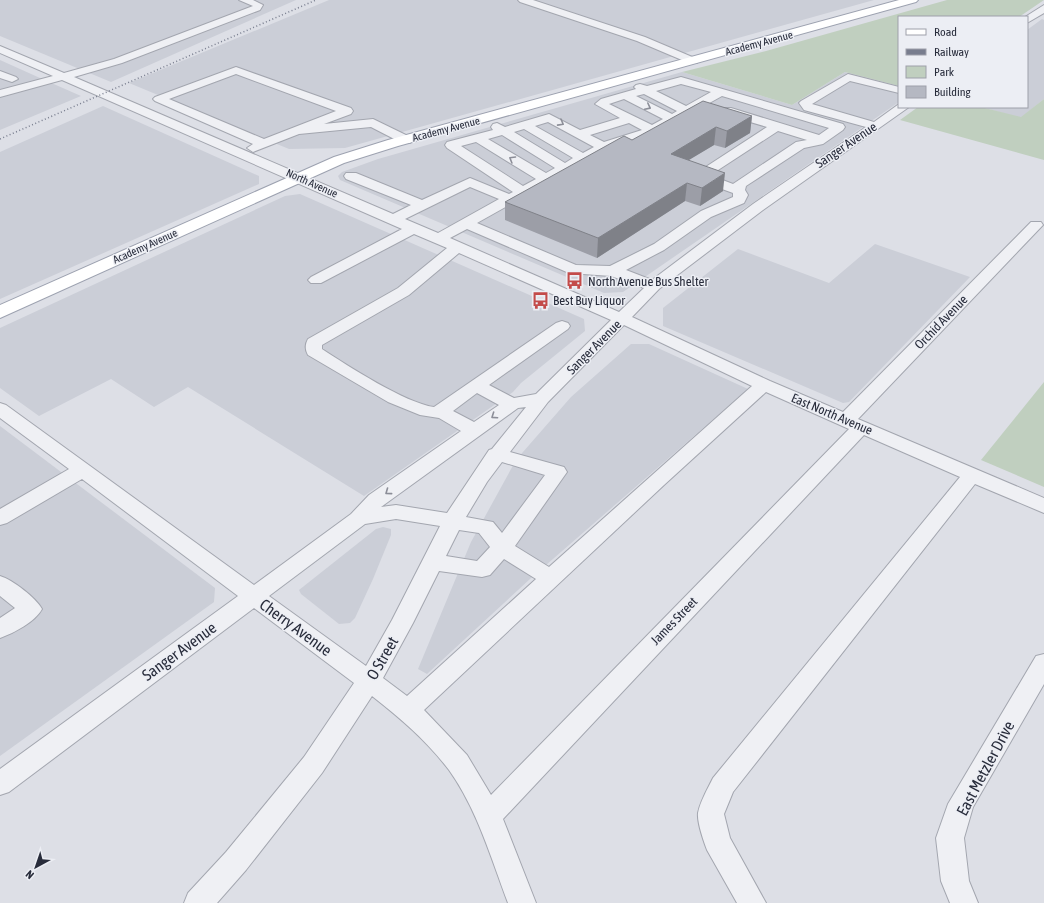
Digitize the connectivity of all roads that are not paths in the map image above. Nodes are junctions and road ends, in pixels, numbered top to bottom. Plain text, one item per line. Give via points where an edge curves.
1 (244, 0) edge
2 (523, 0) edge
3 (912, 0) edge
4 (1044, 8) edge
5 (1028, 19) edge
6 (139, 42) dead end
7 (159, 46) junction
8 (0, 49) edge
9 (76, 61) dead end
10 (693, 61) junction
11 (47, 69) junction
12 (0, 74) edge
13 (67, 77) junction
14 (12, 80) junction
15 (624, 80) junction
16 (0, 83) edge
17 (658, 86) junction
18 (645, 90) junction
19 (898, 90) edge
20 (722, 91) junction
21 (679, 92) dead end
22 (0, 94) edge
23 (625, 96) junction
24 (158, 99) junction
25 (700, 100) junction
26 (137, 107) junction
27 (902, 108) edge
28 (686, 111) junction
29 (198, 116) junction
30 (483, 118) junction
31 (630, 119) junction
32 (672, 119) junction
33 (178, 124) junction
34 (524, 124) junction
35 (777, 126) junction
36 (875, 126) junction
37 (652, 130) junction
38 (504, 131) junction
39 (236, 132) junction
40 (298, 132) junction
41 (580, 134) junction
42 (478, 138) junction
43 (215, 140) junction
44 (406, 140) junction
45 (821, 140) junction
46 (264, 144) junction
47 (800, 145) junction
48 (603, 147) junction
49 (242, 152) junction
50 (832, 155) junction
51 (582, 158) junction
52 (564, 168) junction
53 (351, 176) dead end
54 (298, 177) junction
55 (546, 179) junction
56 (516, 195) junction
57 (739, 195) junction
58 (422, 205) junction
59 (758, 207) junction
60 (394, 219) junction
61 (466, 224) junction
62 (1036, 225) dead end
63 (414, 228) junction
64 (438, 239) junction
65 (458, 247) junction
66 (613, 272) junction
67 (316, 280) dead end
68 (654, 286) junction
69 (0, 312) edge
70 (623, 319) junction
71 (562, 326) dead end
72 (764, 385) junction
73 (477, 386) junction
74 (542, 398) junction
75 (512, 404) junction
76 (0, 409) edge
77 (440, 412) junction
78 (853, 424) junction
79 (473, 430) junction
80 (496, 454) junction
81 (82, 470) junction
82 (972, 475) junction
83 (1044, 506) edge
84 (0, 518) edge
85 (358, 519) junction
86 (453, 520) junction
87 (502, 548) junction
88 (433, 562) junction
89 (551, 578) junction
90 (0, 584) edge
91 (254, 596) junction
92 (0, 629) edge
93 (1044, 662) edge
94 (369, 681) junction
95 (408, 710) junction
96 (0, 784) edge
97 (488, 816) junction
98 (198, 903) edge
99 (522, 903) edge
100 (752, 903) edge
101 (964, 903) edge

1 - 7 street via 258,5 257,8
2 - 10 street via 641,39
3 - 10 main road, Academy Avenue
4 - 5 street
6 - 7 street
7 - 13 street
8 - 11 street, North Avenue
9 - 11 street
10 - 15 main road, Academy Avenue
11 - 13 street, North Avenue
11 - 14 street
12 - 14 street
13 - 22 street
13 - 26 street, North Avenue
14 - 16 street
15 - 18 street
15 - 30 main road, Academy Avenue
17 - 18 street
17 - 20 street via 680,80
17 - 21 street
18 - 23 street
18 - 28 street
19 - 36 street via 848,77 805,103 808,107
20 - 25 street
20 - 45 street via 839,127
23 - 31 street via 602,103
23 -> 32 street
24 - 26 street
24 - 29 street
24 - 40 street via 236,70 347,111
25 - 28 street
25 - 35 street
26 - 33 street, North Avenue
27 - 36 street, Sanger Avenue
28 - 32 street
29 - 33 street
29 - 39 street
30 - 38 street
30 - 44 main road, Academy Avenue
31 - 37 street
31 - 41 street
32 - 37 street
33 - 43 street, North Avenue
34 - 38 street
34 -> 41 street via 549,118
34 - 51 street
35 - 45 street
35 - 57 street via 705,172 705,178
36 - 50 street, Sanger Avenue
37 - 48 street
38 - 42 street
38 - 52 street
39 - 43 street
39 - 46 street
40 - 44 street via 373,123
40 - 46 street
41 - 48 street
55 -> 42 street
42 - 56 street via 451,145
43 - 49 street, North Avenue
44 - 54 main road, Academy Avenue via 339,160
45 - 47 street
46 - 49 street
47 - 50 street
47 - 57 street via 740,184
48 - 51 street
49 - 54 street, North Avenue
50 - 59 street, Sanger Avenue
51 - 52 street
52 - 55 street
53 - 58 street
54 - 60 street, North Avenue
54 - 69 main road, Academy Avenue
55 - 56 street
56 - 58 street via 470,182
56 - 61 street
57 - 59 street
57 - 66 street via 706,214 659,247
58 - 60 street
59 - 68 street, Sanger Avenue
60 - 63 street, North Avenue
61 - 64 street
61 - 66 street via 574,270
62 - 78 street, Orchid Avenue
63 - 64 street, North Avenue
63 - 67 street
64 - 65 street, North Avenue
65 - 70 street, North Avenue
65 - 77 street via 393,298 314,342 314,351 404,403 430,414
66 - 68 street
68 - 70 street, Sanger Avenue
70 - 72 street, East North Avenue
70 - 74 street, Sanger Avenue
71 - 73 street
72 - 78 street, East North Avenue
72 - 89 street
73 - 75 street
73 - 77 street
74 - 75 street, Sanger Avenue
74 - 80 street, O Street
75 -> 79 street, Sanger Avenue
76 - 81 street, Cherry Avenue
77 - 79 street
78 - 82 street, East North Avenue
78 - 97 street, James Street
79 -> 85 street, Sanger Avenue via 376,500
80 - 86 street, O Street
80 - 87 street via 556,472
81 - 84 street
81 - 91 street, Cherry Avenue
82 - 83 street, East North Avenue
82 - 100 street via 722,786 711,814 717,842
85 - 86 street, Sanger Avenue via 396,512
85 - 91 street, Sanger Avenue
86 - 87 street, Sanger Avenue via 486,527
86 - 88 street, O Street
87 - 88 street via 482,569
87 - 89 street
88 - 94 street, O Street
89 - 95 street
90 - 92 street via 31,609
91 - 94 street, Cherry Avenue
91 - 96 street, Sanger Avenue
93 - 101 street, East Metzler Drive via 961,804 950,838 955,882
94 - 95 street, Cherry Avenue
94 - 98 street, O Street via 313,765 236,861
95 - 97 street, Cherry Avenue via 438,738 464,771
97 - 99 street, Cherry Avenue

